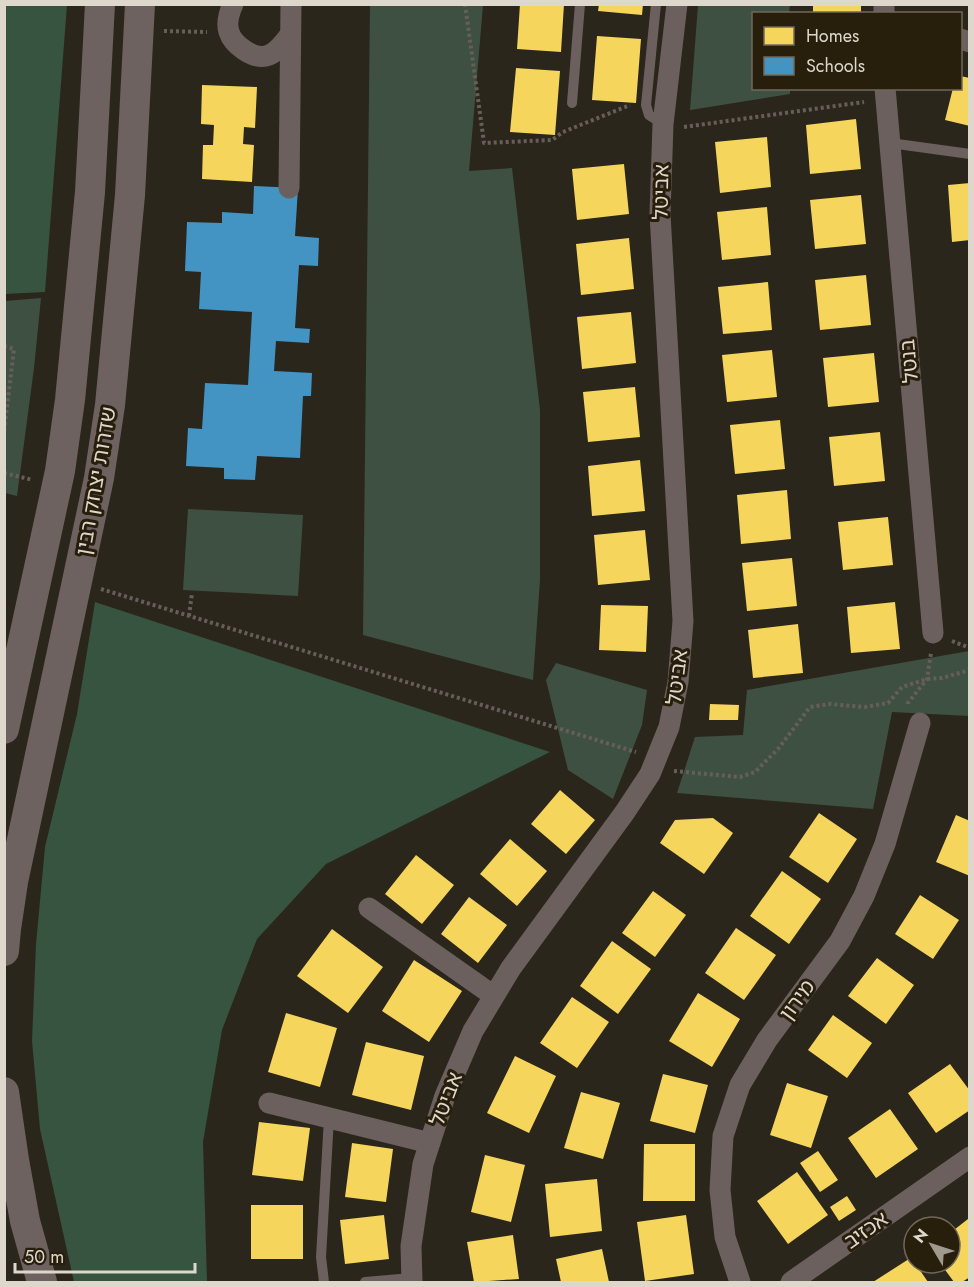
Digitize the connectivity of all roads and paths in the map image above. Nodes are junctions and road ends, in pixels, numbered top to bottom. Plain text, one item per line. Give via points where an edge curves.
1 (100, 4) edge
2 (233, 4) edge
3 (291, 4) edge
4 (465, 4) edge
5 (580, 4) edge
6 (656, 4) edge
7 (677, 4) edge
8 (140, 17) edge
9 (229, 33) junction
10 (290, 35) junction
11 (886, 94) edge
12 (572, 103) dead end
13 (658, 123) junction
14 (890, 143) junction
15 (969, 154) edge
16 (289, 188) dead end
17 (4, 346) edge
18 (4, 432) edge
19 (77, 582) junction
20 (192, 593) dead end
21 (189, 616) junction
22 (933, 633) joint
23 (969, 669) edge
24 (927, 679) junction
25 (908, 703) dead end
26 (920, 723) dead end
27 (4, 729) edge
28 (654, 763) junction
29 (369, 908) dead end
30 (4, 951) edge
31 (494, 996) junction
32 (4, 1092) edge
33 (269, 1103) dead end
34 (329, 1118) junction
35 (430, 1143) junction
36 (969, 1157) edge
37 (412, 1280) edge
38 (42, 1282) edge
39 (324, 1282) edge
40 (365, 1282) edge
41 (740, 1282) edge
42 (791, 1282) edge

1 - 27 main road, שדרות יצחק רבין via 90,192 70,400 60,471
2 - 9 street via 228,16
3 - 10 street
4 - 13 path via 484,143 552,140 636,103
5 - 12 lane
6 - 13 lane via 646,105
7 - 13 street, אביטל
8 - 9 path
8 - 19 main road, שדרות יצחק רבין via 130,195 113,383 99,478
9 - 10 street via 240,48 256,57 268,56
10 - 16 street
11 - 13 path
11 - 14 street, בנטל
13 - 28 street, אביטל via 683,621 678,682 669,727
14 - 15 lane
14 - 22 street, בנטל
17 - 18 path via 14,349
19 - 21 path
19 - 30 main road, שדרות יצחק רבין via 13,882
20 - 21 path
21 - 28 path
22 - 24 path
23 - 24 path
24 - 25 path
24 - 28 path via 902,687 888,703 810,707 778,749 754,772 740,777
26 - 41 street, מירון via 885,844 864,896 840,941 767,1040 740,1085 723,1136 720,1190 725,1237
28 - 31 street, אביטל via 625,812
29 - 31 street
31 - 35 street, אביטל via 473,1031
32 - 38 main road via 25,1221
33 - 34 street
34 - 35 street
34 - 39 lane via 321,1257
35 - 37 street, אביטל via 423,1164 411,1246
36 - 42 street, אכזיב
37 - 40 lane

